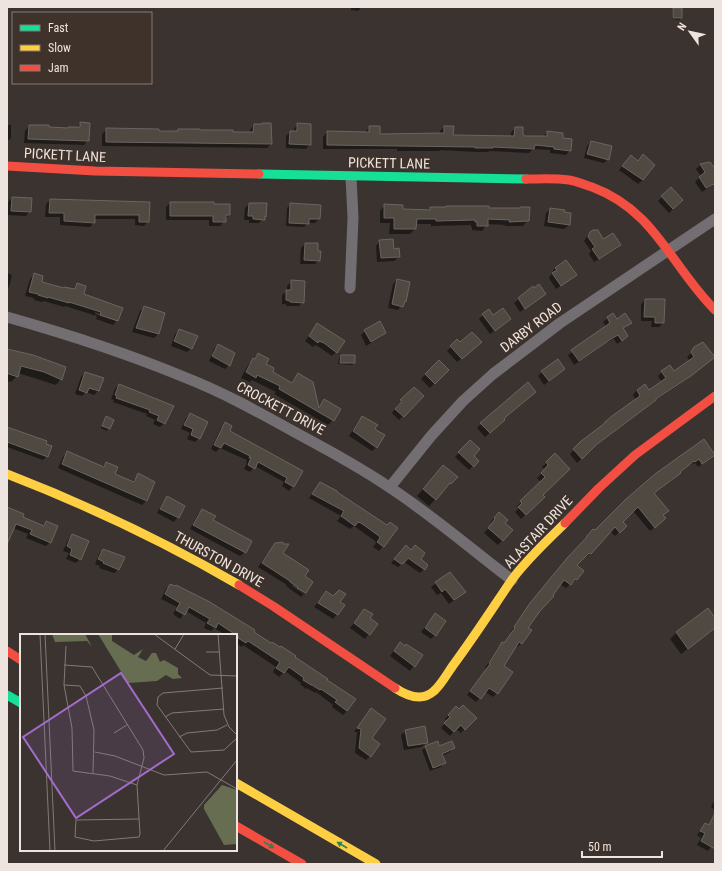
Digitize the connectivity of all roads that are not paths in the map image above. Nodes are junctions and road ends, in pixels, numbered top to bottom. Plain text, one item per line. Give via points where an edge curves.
1 (7, 166) edge
2 (351, 177) junction
3 (715, 219) edge
4 (667, 250) junction
5 (350, 288) dead end
6 (715, 310) edge
7 (7, 317) edge
8 (715, 396) edge
9 (7, 474) edge
10 (390, 487) junction
11 (512, 580) junction
12 (7, 652) edge
13 (20, 659) edge
14 (403, 693) joint
15 (7, 695) edge
16 (20, 702) edge
17 (237, 784) edge
18 (237, 827) edge
19 (302, 864) edge
20 (376, 864) edge

1 - 2 main road, PICKETT LANE via 95,171
2 - 4 main road, PICKETT LANE via 570,180 621,200 646,222
2 - 5 street via 353,218
3 - 4 street, DARBY ROAD
4 - 6 main road, PICKETT LANE via 698,292
4 - 10 street, DARBY ROAD via 560,323 493,374 431,436
7 - 10 street, CROCKETT DRIVE via 63,333 185,377 244,404
8 - 11 main road, ALASTAIR DRIVE via 635,456 599,488
9 - 14 main road, THURSTON DRIVE via 47,489 173,549 254,594
10 - 11 street, CROCKETT DRIVE
11 - 14 main road, ALASTAIR DRIVE via 434,691 419,698
12 - 13 main road
15 - 16 main road
20 -> 17 main road
18 -> 19 main road

